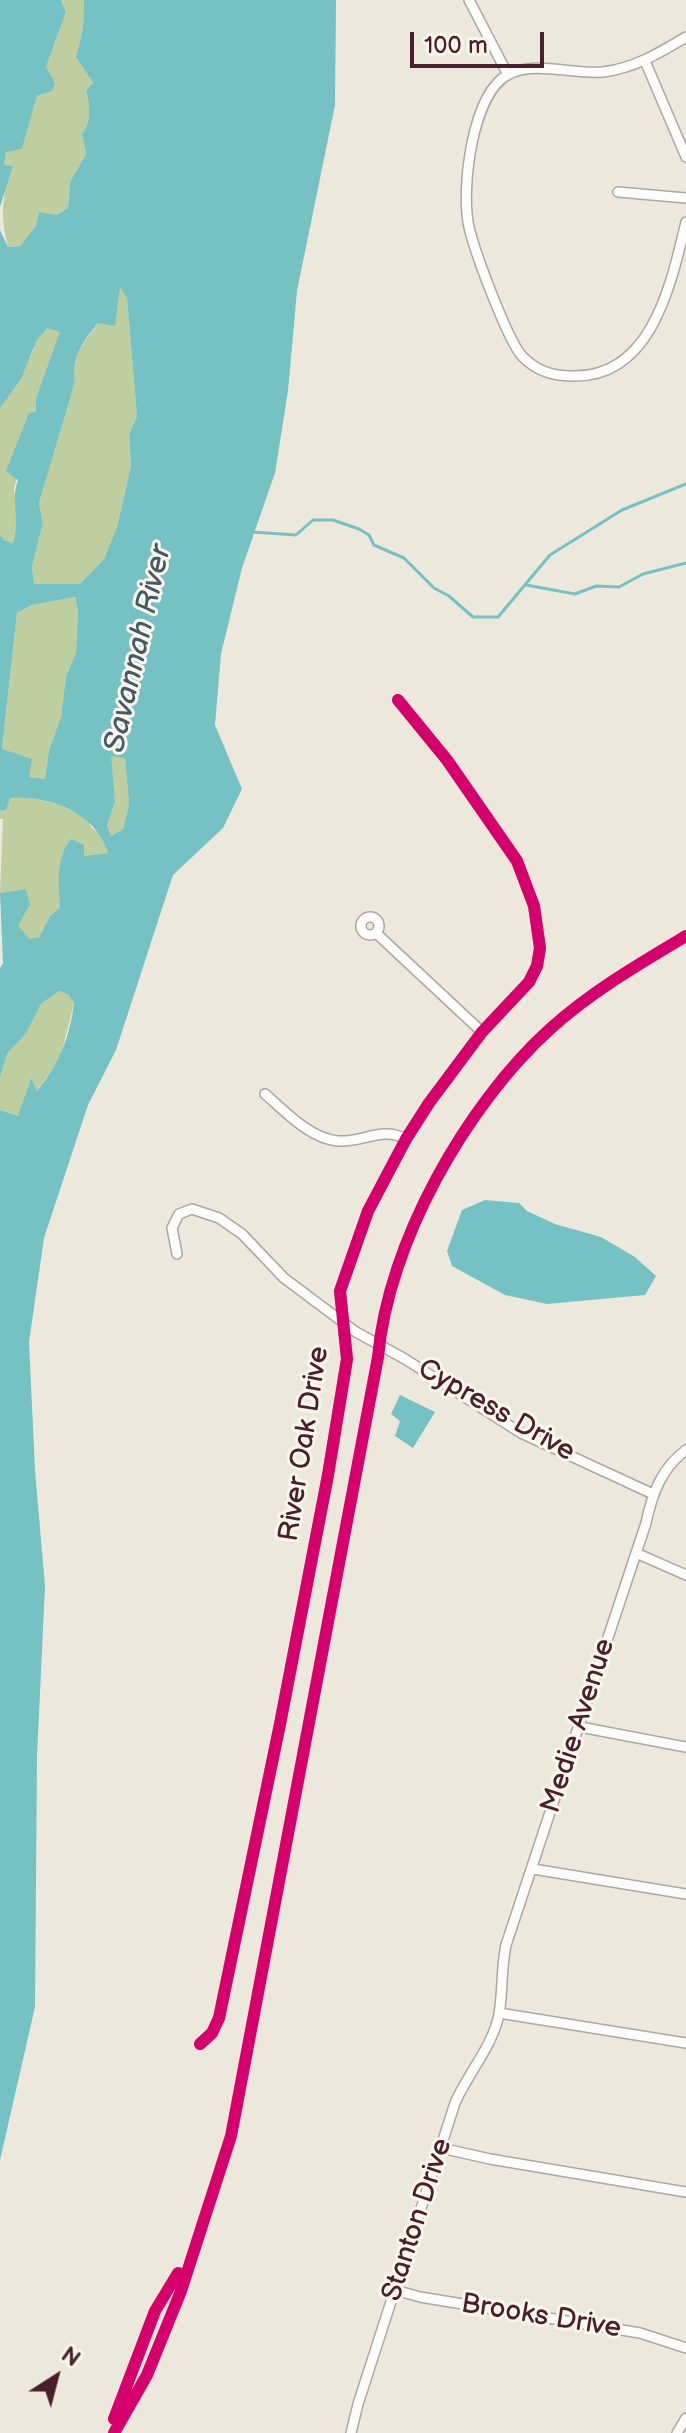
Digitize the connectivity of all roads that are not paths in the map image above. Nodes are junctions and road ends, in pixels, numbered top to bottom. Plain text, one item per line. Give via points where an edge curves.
1 (469, 0) edge
2 (686, 37) edge
3 (645, 61) junction
4 (508, 75) junction
5 (686, 157) edge
6 (618, 192) dead end
7 (686, 198) edge
8 (686, 222) edge
9 (398, 700) dead end
10 (376, 933) dead end
11 (482, 1032) junction
12 (265, 1094) dead end
13 (406, 1139) junction
14 (177, 1254) dead end
15 (342, 1322) junction
16 (686, 1450) edge
17 (653, 1494) junction
18 (636, 1553) junction
19 (686, 1575) edge
20 (580, 1727) junction
21 (686, 1747) edge
22 (533, 1869) junction
23 (686, 1894) edge
24 (499, 2013) junction
25 (686, 2043) edge
26 (200, 2044) dead end
27 (441, 2148) junction
28 (686, 2192) edge
29 (395, 2290) junction
30 (686, 2348) edge
31 (686, 2418) edge
32 (351, 2433) edge
33 (677, 2433) edge

1 - 4 street
2 - 3 street
3 - 4 street via 603,72 534,70
3 - 5 street
4 - 8 street via 479,115 467,209 477,255 526,360 550,373 588,377 623,362 648,333 666,297
6 - 7 street
9 - 11 street, River Oak Drive via 517,861 534,906 540,948 534,974
10 - 11 street
11 - 13 street, River Oak Drive
12 - 13 street via 325,1139 349,1141 386,1133
13 - 15 street, River Oak Drive via 349,1261 340,1291
14 - 15 street, Cypress Drive via 172,1228 179,1214 192,1209 212,1214
15 - 17 street, Cypress Drive via 521,1433
15 - 26 street, River Oak Drive via 348,1345 339,1416 262,1817 219,2018
16 - 17 street, Medie Avenue
17 - 18 street, Medie Avenue
18 - 19 street
18 - 20 street, Medie Avenue
20 - 21 street
20 - 22 street, Medie Avenue
22 - 23 street
22 - 24 street, Medie Avenue via 506,1945
24 - 25 street
24 - 27 street, Stanton Drive via 486,2050 455,2103
27 - 28 street
27 - 29 street, Stanton Drive
29 - 30 street, Brooks Drive via 640,2333
29 - 32 street, Stanton Drive
31 - 33 street

